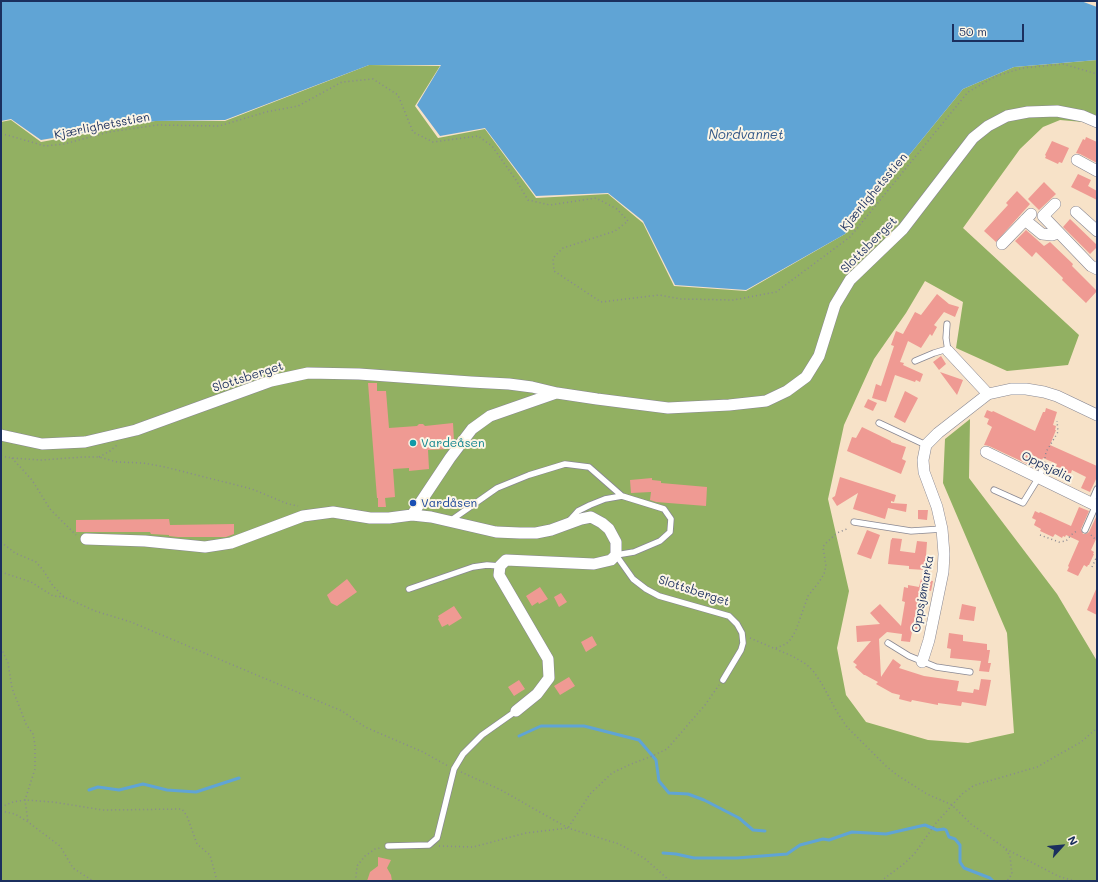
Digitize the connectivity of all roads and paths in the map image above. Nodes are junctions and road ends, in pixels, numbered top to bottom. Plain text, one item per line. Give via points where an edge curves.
1 (1097, 74) edge
2 (1097, 122) edge
3 (1, 134) edge
4 (1077, 160) dead end
5 (1097, 171) edge
6 (1055, 204) dead end
7 (1076, 212) dead end
8 (1097, 230) edge
9 (1058, 233) junction
10 (1002, 244) dead end
11 (1097, 269) edge
12 (947, 324) dead end
13 (948, 351) junction
14 (915, 361) dead end
15 (557, 393) junction
16 (988, 394) junction
17 (1097, 414) edge
18 (1057, 421) dead end
19 (879, 424) dead end
20 (1, 435) edge
21 (926, 445) junction
22 (986, 452) dead end
23 (1, 456) edge
24 (12, 458) junction
25 (1044, 466) joint
26 (1039, 477) junction
27 (1097, 489) edge
28 (994, 490) dead end
29 (622, 496) junction
30 (1095, 505) edge
31 (303, 507) dead end
32 (412, 515) junction
33 (450, 521) junction
34 (854, 522) dead end
35 (861, 523) junction
36 (566, 524) junction
37 (942, 529) junction
38 (1086, 530) junction
39 (1040, 535) dead end
40 (86, 539) joint
41 (1097, 541) edge
42 (1, 542) edge
43 (616, 555) junction
44 (1097, 556) edge
45 (500, 566) junction
46 (1092, 567) dead end
47 (1, 572) edge
48 (409, 589) dead end
49 (64, 597) junction
50 (742, 633) junction
51 (888, 643) dead end
52 (1, 648) edge
53 (776, 648) junction
54 (922, 662) junction
55 (970, 672) dead end
56 (722, 680) joint
57 (516, 711) joint
58 (1097, 728) edge
59 (454, 769) junction
60 (25, 800) junction
61 (952, 805) junction
62 (1, 807) edge
63 (1, 811) edge
64 (28, 822) junction
65 (568, 828) junction
66 (429, 845) junction
67 (388, 846) joint
68 (1005, 848) junction
69 (93, 881) edge
70 (217, 881) edge
71 (358, 881) edge
72 (670, 881) edge
73 (881, 881) edge
74 (1007, 881) edge
75 (1074, 881) edge

1 - 3 path, Kjærlighetsstien via 1063,64 1023,68 996,76 968,92 850,237 776,292 733,300 681,299 659,295 601,302 554,271 554,258 563,248 615,231 628,221 617,209 596,198 550,205 528,200 492,146 478,136 433,142 413,132 398,95 373,79 342,82 298,106 266,112 219,126 156,125 45,146
2 - 15 street, Slottsberget via 1083,116 1057,111 1028,112 1007,116 973,138 903,229 850,280 836,305 819,356 806,377 787,391 766,401 668,408
4 - 5 street
6 - 9 street via 1044,216
7 - 8 street
9 - 10 street via 1042,234 1028,217
9 - 11 street
12 - 13 lane
13 - 14 lane via 934,353
13 - 16 street
15 - 20 street, Slottsberget via 509,384 308,373 271,381 136,430 86,442 42,444
15 - 32 street, Slottsberget via 490,416 472,429
16 - 17 street via 1011,389 1044,392
16 - 21 street
18 - 25 path via 1058,432 1046,452
19 - 21 lane
21 - 37 street, Oppsjømarka via 924,472
22 - 26 street, Oppsjølia
23 - 24 path
24 - 31 path via 41,460 83,456 117,462 143,463 252,489 288,504
24 - 40 path via 32,480 50,509 78,536
25 - 26 lane
26 - 28 lane via 1024,503
26 - 30 street, Oppsjølia
27 - 30 lane
29 - 33 lane, Slottsberget via 589,467 565,464 497,488
29 - 36 lane, Slottsberget via 590,505 578,511
29 - 43 lane, Slottsberget via 664,509 671,519 670,532 660,541 634,552
30 - 38 lane
32 - 33 street, Slottsberget
32 - 40 street, Slottsberget via 370,518 333,512 303,516 231,543 206,547
33 - 36 street, Slottsberget via 496,532 520,533 536,533
34 - 35 lane
35 - 37 lane via 911,531
35 - 53 path via 837,533 825,544 824,574 808,596 791,638 786,644
36 - 43 street, Slottsberget via 590,517 602,523 609,529 616,542
37 - 54 street, Oppsjømarka via 943,572
38 - 39 path via 1076,531 1066,541 1059,542
38 - 41 path
42 - 49 path via 15,553 36,562
43 - 45 street, Slottsberget via 611,560 594,564 506,560
43 - 50 lane, Slottsberget via 634,579 646,589 659,596 729,616
44 - 46 path
45 - 48 lane via 473,567
45 - 57 street via 499,575 548,658 549,678 537,694
47 - 49 path via 31,582 53,596
49 - 59 path via 95,611 131,622 342,711 365,727 423,752
50 - 53 path via 757,642
50 - 56 lane via 741,650
51 - 54 lane
52 - 60 path via 8,663 12,688 26,724 33,734 35,745 35,769
53 - 61 path via 806,664 814,672 848,727 886,766 927,794
54 - 55 lane via 936,667
56 - 65 path via 705,705 667,749 612,773 590,794
57 - 59 lane via 482,735 463,754
58 - 61 path via 1081,742 1037,767 973,786
59 - 65 path via 502,790
59 - 66 lane via 437,838
60 - 62 path
60 - 64 path
60 - 70 path via 103,810 182,808 197,844 210,855
61 - 68 path via 971,824
61 - 73 path via 936,822 916,853
63 - 64 path via 15,814
64 - 69 path via 60,846 73,868
65 - 66 path via 526,834 473,847
65 - 72 path via 619,844 644,858
66 - 67 lane
67 - 71 path via 365,856 357,866
68 - 74 path via 1010,856 1012,874
68 - 75 path via 1058,876

